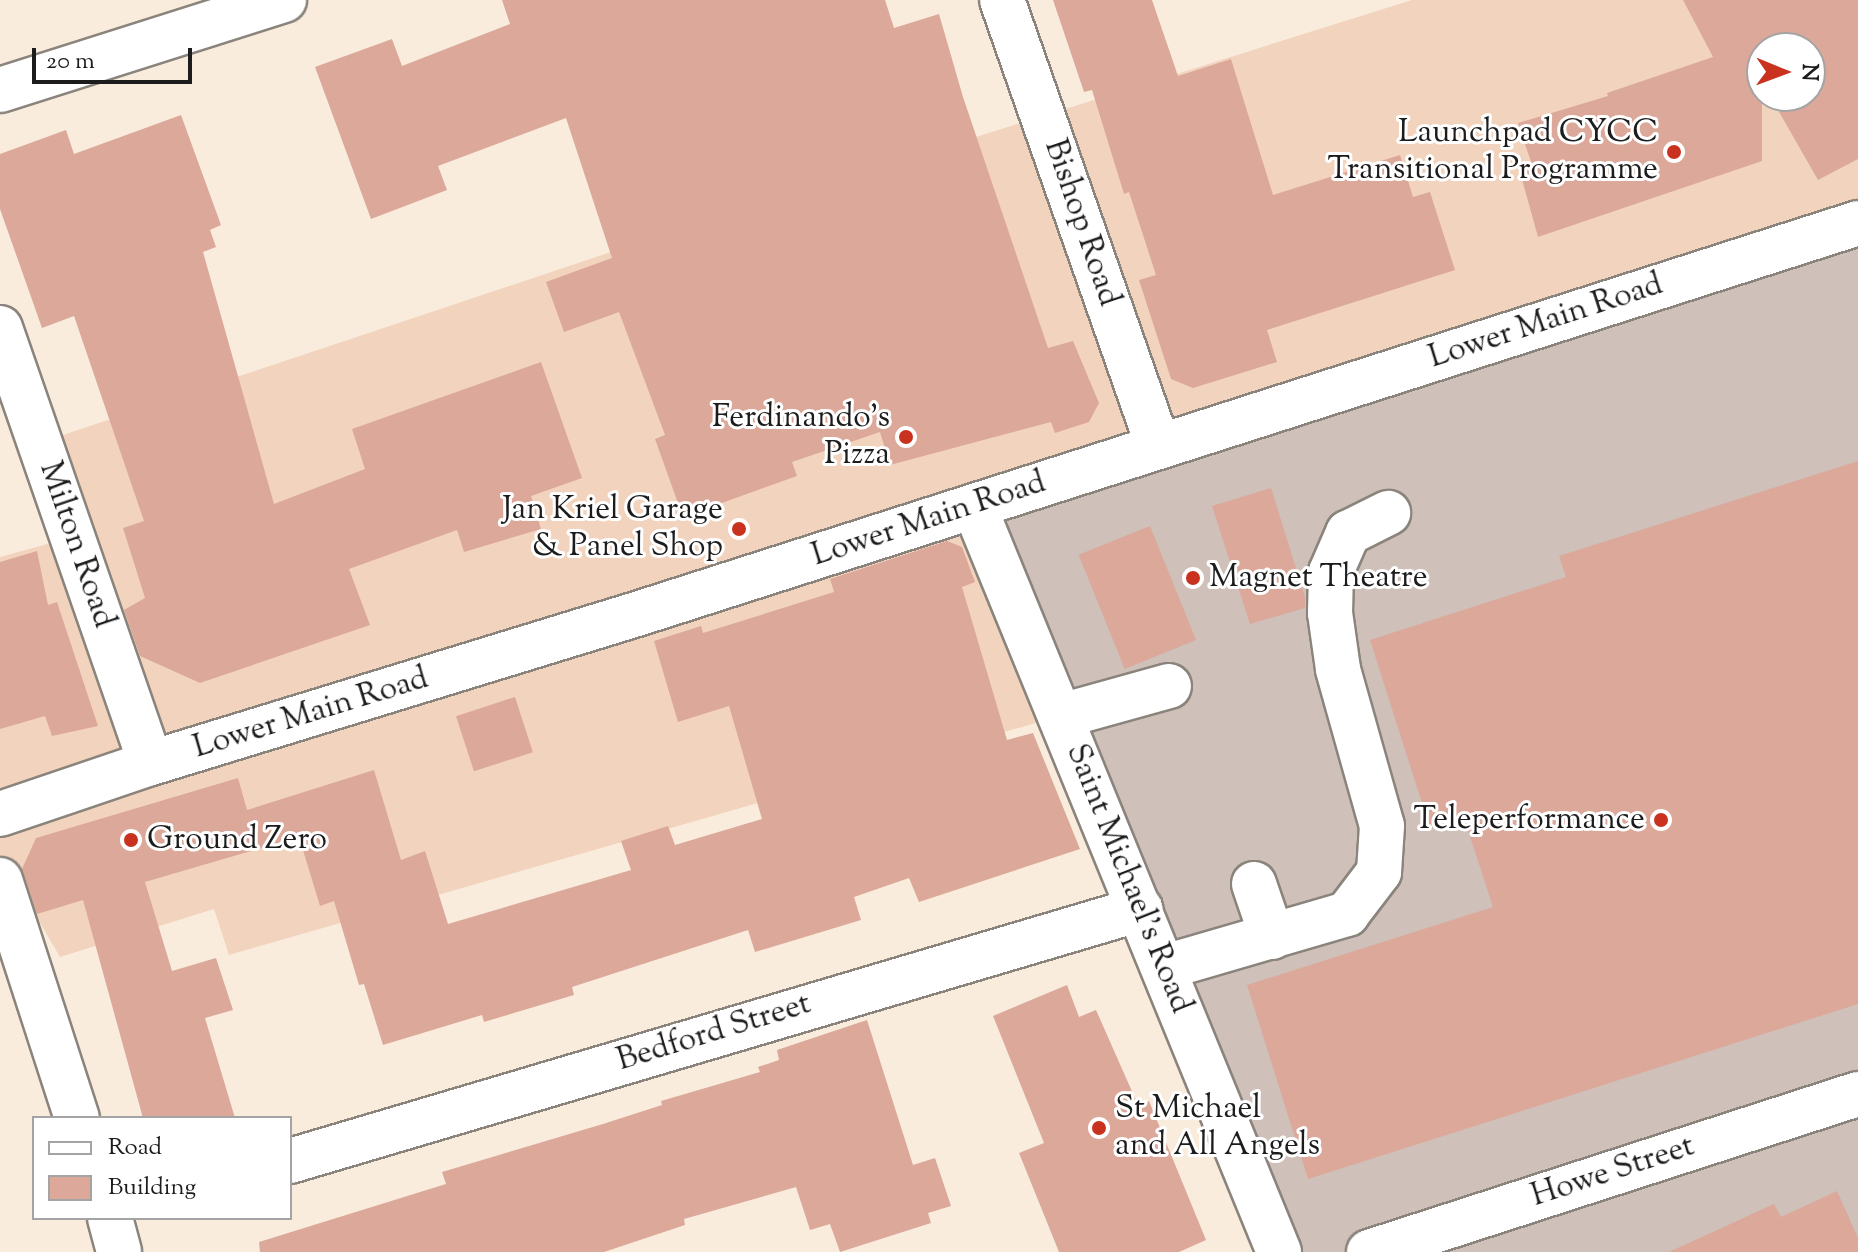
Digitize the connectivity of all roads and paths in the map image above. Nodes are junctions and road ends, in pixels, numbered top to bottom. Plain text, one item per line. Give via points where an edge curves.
1 (284, 0) edge
2 (1002, 0) edge
3 (0, 90) edge
4 (1858, 223) edge
5 (0, 328) edge
6 (1158, 446) junction
7 (974, 506) junction
8 (1388, 513) dead end
9 (1169, 686) dead end
10 (1061, 716) junction
11 (151, 763) junction
12 (0, 814) edge
13 (0, 880) edge
14 (1254, 884) dead end
15 (1140, 909) junction
16 (1272, 937) junction
17 (1165, 967) junction
18 (1858, 1094) edge
19 (76, 1116) edge
20 (292, 1160) edge
21 (111, 1220) edge
22 (119, 1252) edge
23 (1279, 1252) edge
24 (1369, 1252) edge

1 - 3 street
2 - 6 street, Bishop Road
4 - 6 street, Lower Main Road
5 - 11 street, Milton Road
6 - 7 street, Lower Main Road
7 - 10 street, Saint Michael's Road
7 - 11 street, Lower Main Road
8 - 16 street via 1348,533 1331,572 1338,669 1382,826 1379,872 1347,914
9 - 10 street
10 - 15 street, Saint Michael's Road
11 - 12 street, Lower Main Road
13 - 19 street
14 - 16 street
15 - 17 street, Saint Michael's Road
15 - 20 street, Bedford Street
16 - 17 street
17 - 23 street, Saint Michael's Road
18 - 24 street, Howe Street
21 - 22 street

